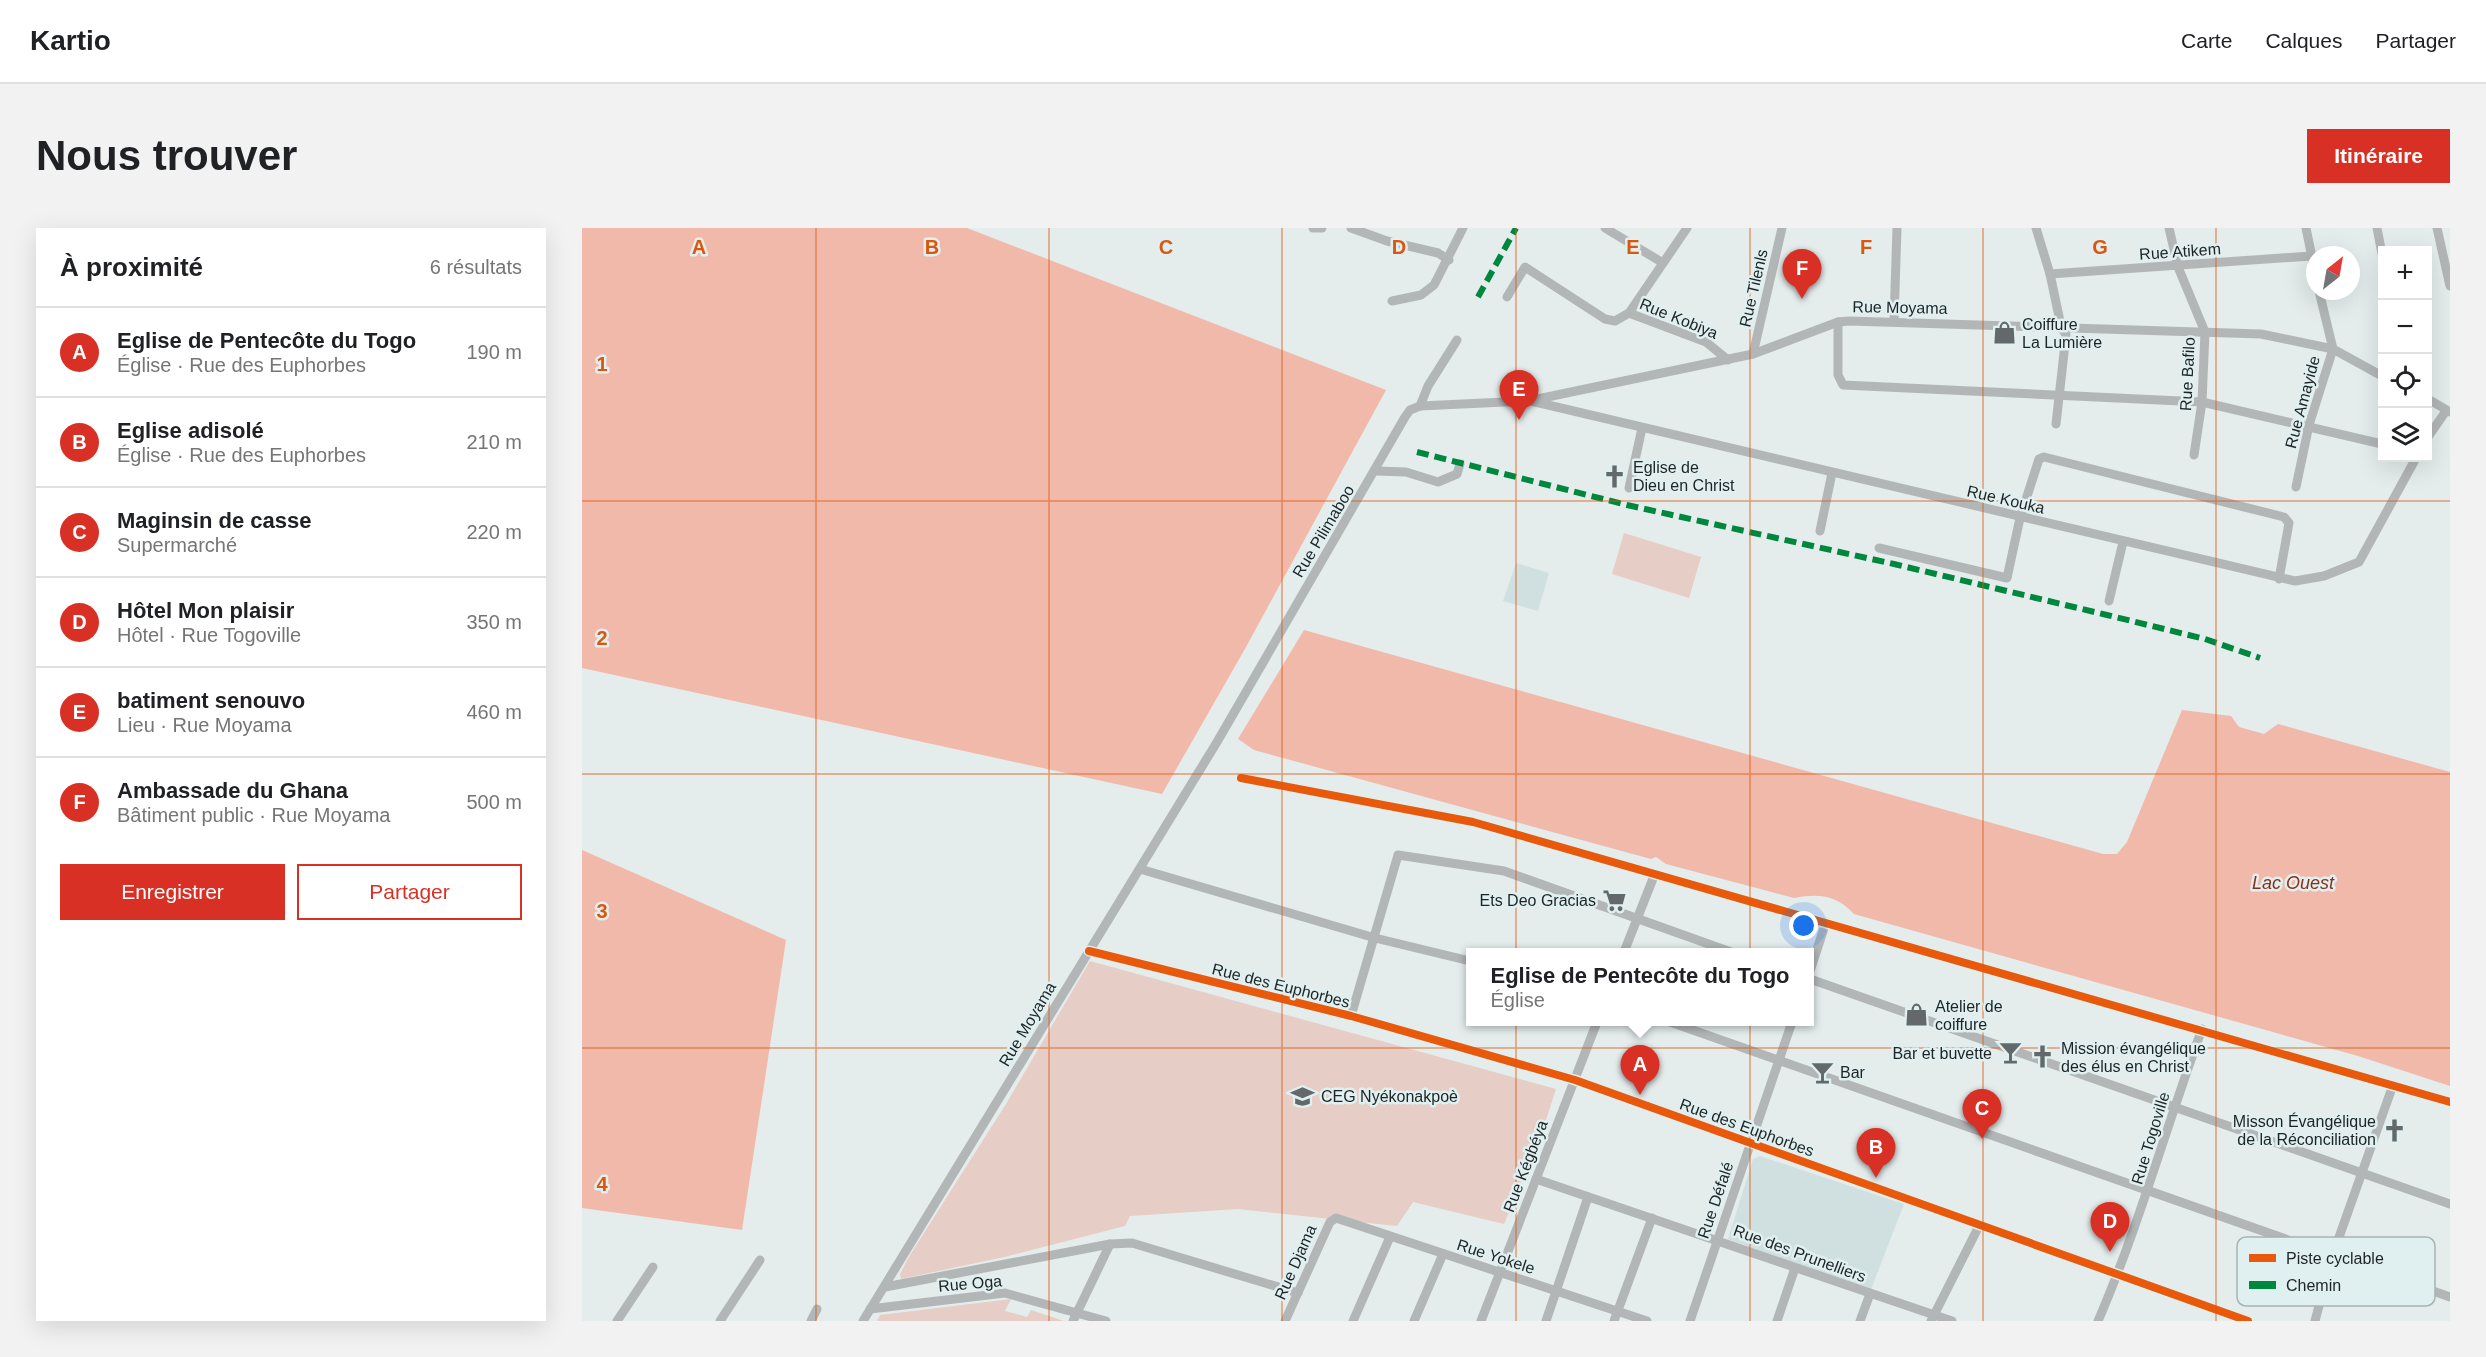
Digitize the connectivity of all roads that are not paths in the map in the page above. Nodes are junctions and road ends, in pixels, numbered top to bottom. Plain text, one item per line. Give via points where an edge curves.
1 (1313, 228) edge
2 (1322, 228) edge
3 (1351, 228) edge
4 (1463, 228) edge
5 (1605, 228) edge
6 (1687, 228) edge
7 (1782, 228) edge
8 (1897, 228) edge
9 (2036, 228) edge
10 (2169, 228) edge
11 (2306, 228) edge
12 (2377, 228) edge
13 (2437, 228) edge
14 (2309, 246) edge
15 (2380, 246) edge
16 (2306, 256) edge
17 (1449, 260) junction
18 (1663, 263) junction
19 (2178, 267) junction
20 (2050, 274) junction
21 (2450, 286) edge
22 (1507, 297) dead end
23 (2321, 300) edge
24 (1392, 301) dead end
25 (1629, 313) junction
26 (1894, 321) junction
27 (1838, 322) junction
28 (2061, 326) junction
29 (2205, 332) junction
30 (1457, 340) dead end
31 (2333, 349) junction
32 (1752, 354) junction
33 (1728, 360) junction
34 (2378, 374) edge
35 (2061, 396) junction
36 (1528, 401) junction
37 (2202, 402) junction
38 (2432, 402) edge
39 (1420, 406) junction
40 (2448, 412) edge
41 (2056, 424) dead end
42 (2309, 425) junction
43 (1642, 428) junction
44 (2432, 431) edge
45 (2378, 443) edge
46 (2194, 455) dead end
47 (2414, 462) edge
48 (1460, 464) dead end
49 (1376, 471) junction
50 (1832, 473) junction
51 (2296, 487) dead end
52 (1629, 488) dead end
53 (2020, 518) junction
54 (1820, 531) dead end
55 (2123, 542) junction
56 (1880, 548) dead end
57 (2279, 579) junction
58 (2109, 601) dead end
59 (1217, 742) joint
60 (1241, 778) dead end
61 (1140, 869) junction
62 (1654, 876) junction
63 (1637, 919) junction
64 (1826, 922) junction
65 (1375, 938) junction
66 (1626, 948) edge
67 (1720, 948) edge
68 (1089, 951) junction
69 (1814, 957) edge
70 (1466, 960) edge
71 (1814, 981) edge
72 (1351, 1016) junction
73 (1595, 1026) edge
74 (1681, 1026) edge
75 (1791, 1026) edge
76 (2202, 1029) junction
77 (1779, 1060) junction
78 (1575, 1080) junction
79 (2393, 1085) junction
80 (2450, 1102) edge
81 (2173, 1107) junction
82 (1751, 1142) junction
83 (2362, 1173) junction
84 (1536, 1179) junction
85 (2149, 1191) junction
86 (1588, 1197) junction
87 (2450, 1204) edge
88 (1336, 1218) joint
89 (1652, 1218) junction
90 (1979, 1226) junction
91 (1389, 1237) junction
92 (2277, 1237) edge
93 (2339, 1237) edge
94 (1718, 1240) junction
95 (1110, 1244) junction
96 (1443, 1254) junction
97 (760, 1260) dead end
98 (653, 1267) dead end
99 (1795, 1268) junction
100 (1499, 1273) junction
101 (2118, 1274) junction
102 (885, 1287) junction
103 (1555, 1291) junction
104 (2435, 1292) edge
105 (1298, 1293) junction
106 (1870, 1294) junction
107 (2450, 1297) edge
108 (2318, 1306) edge
109 (817, 1309) dead end
110 (870, 1310) junction
111 (1617, 1311) junction
112 (1075, 1317) edge
113 (1932, 1318) edge
114 (617, 1321) edge
115 (720, 1321) edge
116 (811, 1321) edge
117 (863, 1321) edge
118 (1106, 1321) edge
119 (1285, 1321) edge
120 (1353, 1321) edge
121 (1414, 1321) edge
122 (1481, 1321) edge
123 (1546, 1321) edge
124 (1614, 1321) edge
125 (1647, 1321) edge
126 (1690, 1321) edge
127 (1777, 1321) edge
128 (1860, 1321) edge
129 (1952, 1321) edge
130 (2098, 1321) edge
131 (2248, 1321) edge
132 (2314, 1321) edge

1 - 2 street
3 - 17 street via 1438,253
4 - 17 street
5 - 18 street
6 - 18 street
7 - 32 street, Rue Tilenls
8 - 26 street
9 - 20 street
10 - 19 street, Rue Bafilo
11 - 14 street
12 - 15 street
13 - 21 street
16 - 19 street, Rue Atikem
17 - 24 street via 1434,285 1421,295
18 - 25 street
19 - 20 street, Rue Atikem
19 - 29 street, Rue Bafilo
20 - 28 street
22 - 25 street, Rue Kobiya via 1525,267 1605,319 1615,321
23 - 31 street, Rue Amayide
25 - 33 street, Rue Kobiya via 1706,342
26 - 27 street, Rue Moyama
26 - 28 street, Rue Moyama
27 - 32 street, Rue Moyama
27 - 35 street via 1839,375 1844,385
28 - 29 street, Rue Moyama
28 - 35 street via 2066,345
29 - 31 street, Rue Moyama via 2261,334
29 - 37 street, Rue Bafilo
30 - 39 street, Rue Pilimaboo
31 - 34 street, Rue Moyama
31 - 42 street, Rue Amayide
32 - 33 street, Rue Moyama
33 - 36 street, Rue Moyama
35 - 37 street
35 - 41 street
36 - 39 street, Rue Moyama
36 - 43 street, Rue Kouka
37 - 42 street
37 - 46 street, Rue Bafilo
38 - 40 street
39 - 49 street, Rue Pilimaboo via 1405,417
40 - 44 street
42 - 45 street
42 - 51 street, Rue Amayide
43 - 50 street, Rue Kouka
43 - 52 street
47 - 57 street, Rue Kouka via 2359,562 2308,581
48 - 49 street via 1457,474 1438,482 1406,472
49 - 59 street, Rue Pilimaboo
50 - 53 street, Rue Kouka
50 - 54 street
53 - 55 street, Rue Kouka
53 - 56 street via 2007,578
53 - 57 street via 2039,459 2044,457 2284,517 2289,523
55 - 57 street, Rue Kouka
55 - 58 street
59 - 61 street, Rue Moyama
60 - 62 street via 1473,822
61 - 65 street
61 - 68 street, Rue Moyama
62 - 63 street
62 - 64 street
63 - 65 street via 1504,871 1398,855
63 - 66 street
63 - 67 street
64 - 69 street
64 - 76 street
65 - 70 street
65 - 72 street
68 - 72 street, Rue des Euphorbes
68 - 102 street, Rue Moyama
71 - 81 street
72 - 78 street, Rue des Euphorbes
73 - 78 street, Rue Kégbéya
74 - 77 street
75 - 77 street, Rue Défalé
76 - 79 street
76 - 81 street, Rue Togoville
77 - 82 street, Rue Défalé
77 - 85 street
78 - 82 street, Rue des Euphorbes
78 - 84 street, Rue Kégbéya
79 - 80 street
79 - 83 street
81 - 83 street
81 - 85 street, Rue Togoville
82 - 90 street, Rue des Euphorbes
82 - 94 street, Rue Défalé
83 - 87 street
83 - 93 street
84 - 86 street, Rue des Prunelliers
84 - 100 street, Rue Kégbéya
85 - 92 street
85 - 101 street, Rue Togoville
86 - 89 street, Rue des Prunelliers
86 - 103 street
88 - 91 street, Rue Yokele
88 - 105 street, Rue Djama via 1330,1222
89 - 94 street, Rue des Prunelliers
89 - 111 street
90 - 101 street, Rue des Euphorbes
90 - 113 street
91 - 96 street, Rue Yokele
91 - 120 street
94 - 99 street, Rue des Prunelliers
94 - 126 street, Rue Défalé
95 - 102 street
95 - 105 street via 1136,1244
95 - 112 street
96 - 100 street, Rue Yokele
96 - 121 street
97 - 115 street
98 - 114 street
99 - 106 street, Rue des Prunelliers
99 - 127 street
100 - 103 street, Rue Yokele
100 - 122 street, Rue Kégbéya
101 - 130 street, Rue Togoville
101 - 131 street, Rue des Euphorbes
102 - 110 street, Rue Moyama
103 - 111 street, Rue Yokele
103 - 123 street
104 - 107 street
105 - 119 street, Rue Djama
106 - 113 street, Rue des Prunelliers
106 - 128 street
108 - 132 street
109 - 116 street
110 - 112 street, Rue Oga via 1000,1293
110 - 117 street, Rue Moyama
111 - 124 street
111 - 125 street, Rue Yokele
112 - 118 street, Rue Oga
113 - 129 street, Rue des Prunelliers

